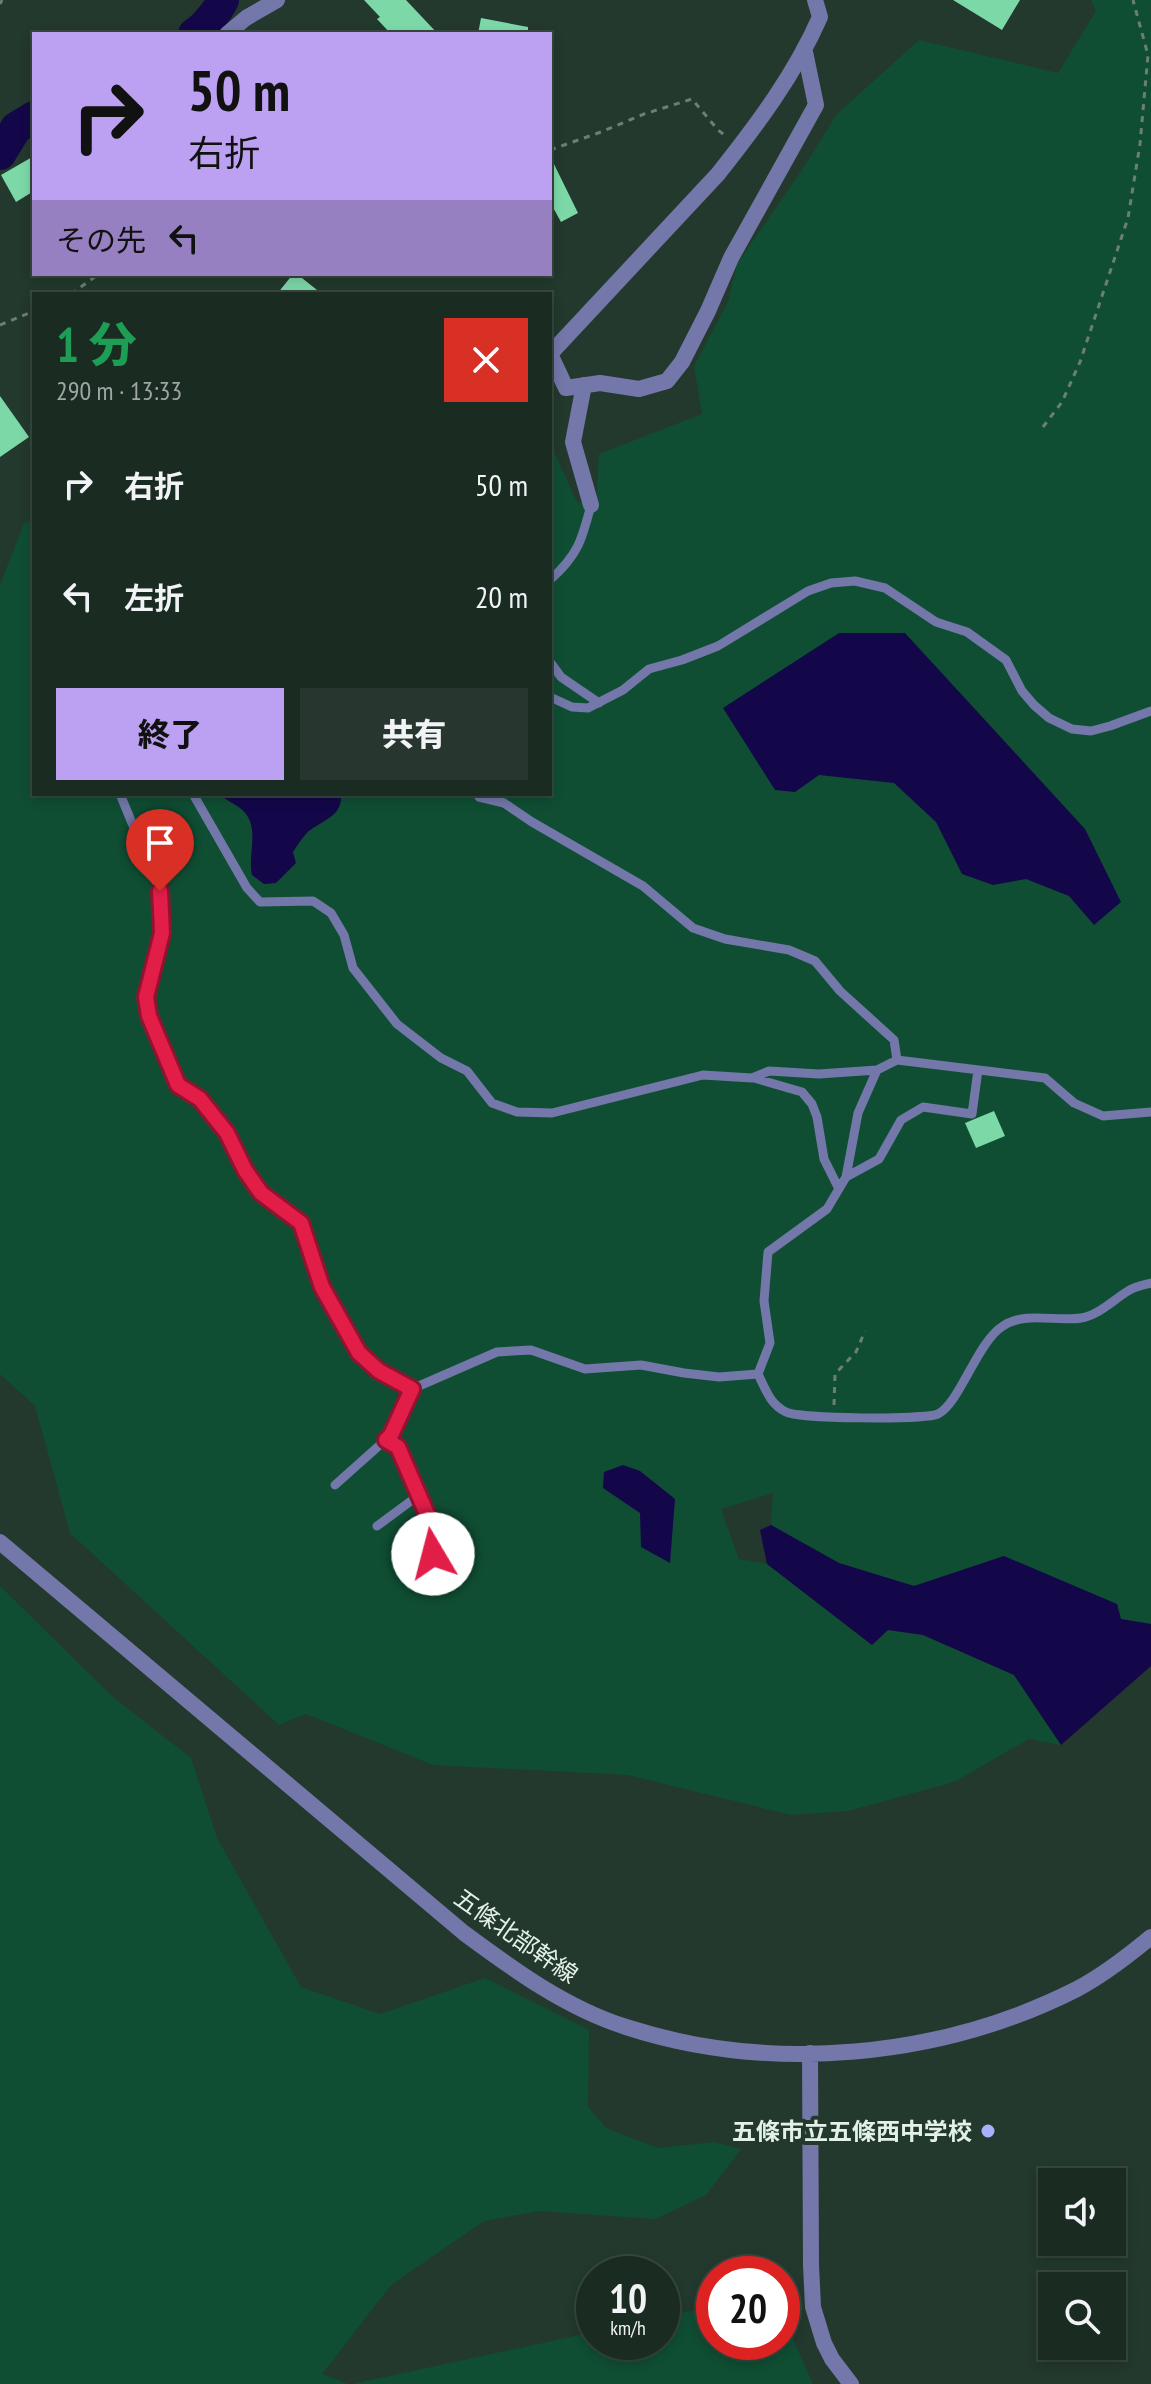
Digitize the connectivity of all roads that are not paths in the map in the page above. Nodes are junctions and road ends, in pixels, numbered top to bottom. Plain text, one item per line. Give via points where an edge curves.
1 (277, 0) edge
2 (815, 0) edge
3 (229, 32) edge
4 (805, 52) junction
5 (552, 352) edge
6 (552, 358) edge
7 (584, 385) junction
8 (591, 505) joint
9 (552, 578) edge
10 (552, 665) edge
11 (552, 698) edge
12 (599, 703) junction
13 (1151, 711) edge
14 (121, 796) edge
15 (194, 796) edge
16 (478, 796) edge
17 (897, 1060) junction
18 (877, 1070) junction
19 (978, 1070) junction
20 (752, 1078) junction
21 (1151, 1112) edge
22 (846, 1177) junction
23 (839, 1189) junction
24 (1151, 1283) edge
25 (758, 1374) junction
26 (412, 1389) junction
27 (386, 1440) junction
28 (335, 1485) dead end
29 (419, 1495) junction
30 (377, 1526) dead end
31 (0, 1542) edge
32 (443, 1584) dead end
33 (1151, 1937) edge
34 (810, 2053) junction
35 (851, 2384) edge

1 - 3 street
2 - 4 street via 820,17
4 - 5 street via 718,174
4 - 7 street via 816,105 731,258 682,362 667,381 639,389
6 - 7 street via 566,388
7 - 8 street via 573,442
8 - 9 lane via 569,563
10 - 12 lane
11 - 12 lane via 572,707
12 - 13 lane via 649,669 718,646 808,591 855,581 885,588 936,622 967,632 1006,660 1034,705 1072,729 1091,731
14 - 26 lane via 160,891 162,933 146,997 178,1085 200,1099 227,1133 261,1193 301,1223 322,1287 359,1353
15 - 20 lane via 260,902 313,901 331,913 353,968 397,1024 467,1071 492,1103 517,1112 552,1113 703,1075
16 - 17 lane via 504,803 643,886 693,928 815,961 894,1040
17 - 18 lane
17 - 19 lane
18 - 20 lane via 769,1071
18 - 22 lane via 858,1113
19 - 21 lane via 1045,1078 1074,1103 1103,1116
19 - 22 lane via 972,1114 923,1107 901,1120 879,1159
20 - 23 lane via 802,1092 812,1104 824,1159
22 - 23 lane
23 - 25 lane via 827,1209 768,1252 764,1301 770,1343
24 - 25 lane via 1082,1318 1026,1318 1004,1325 939,1413 912,1419 790,1414 772,1403
25 - 26 lane via 719,1377 641,1365 585,1369 531,1350 497,1352
26 - 27 lane
27 - 28 lane
27 - 29 lane via 398,1447
29 - 30 lane
29 - 32 lane via 433,1528 433,1554
31 - 34 street, 五條北部幹線 via 510,1967 576,2006 639,2031 718,2050
33 - 34 street, 五條北部幹線 via 1079,1988 1000,2020 912,2043
34 - 35 street via 813,2307 824,2343

